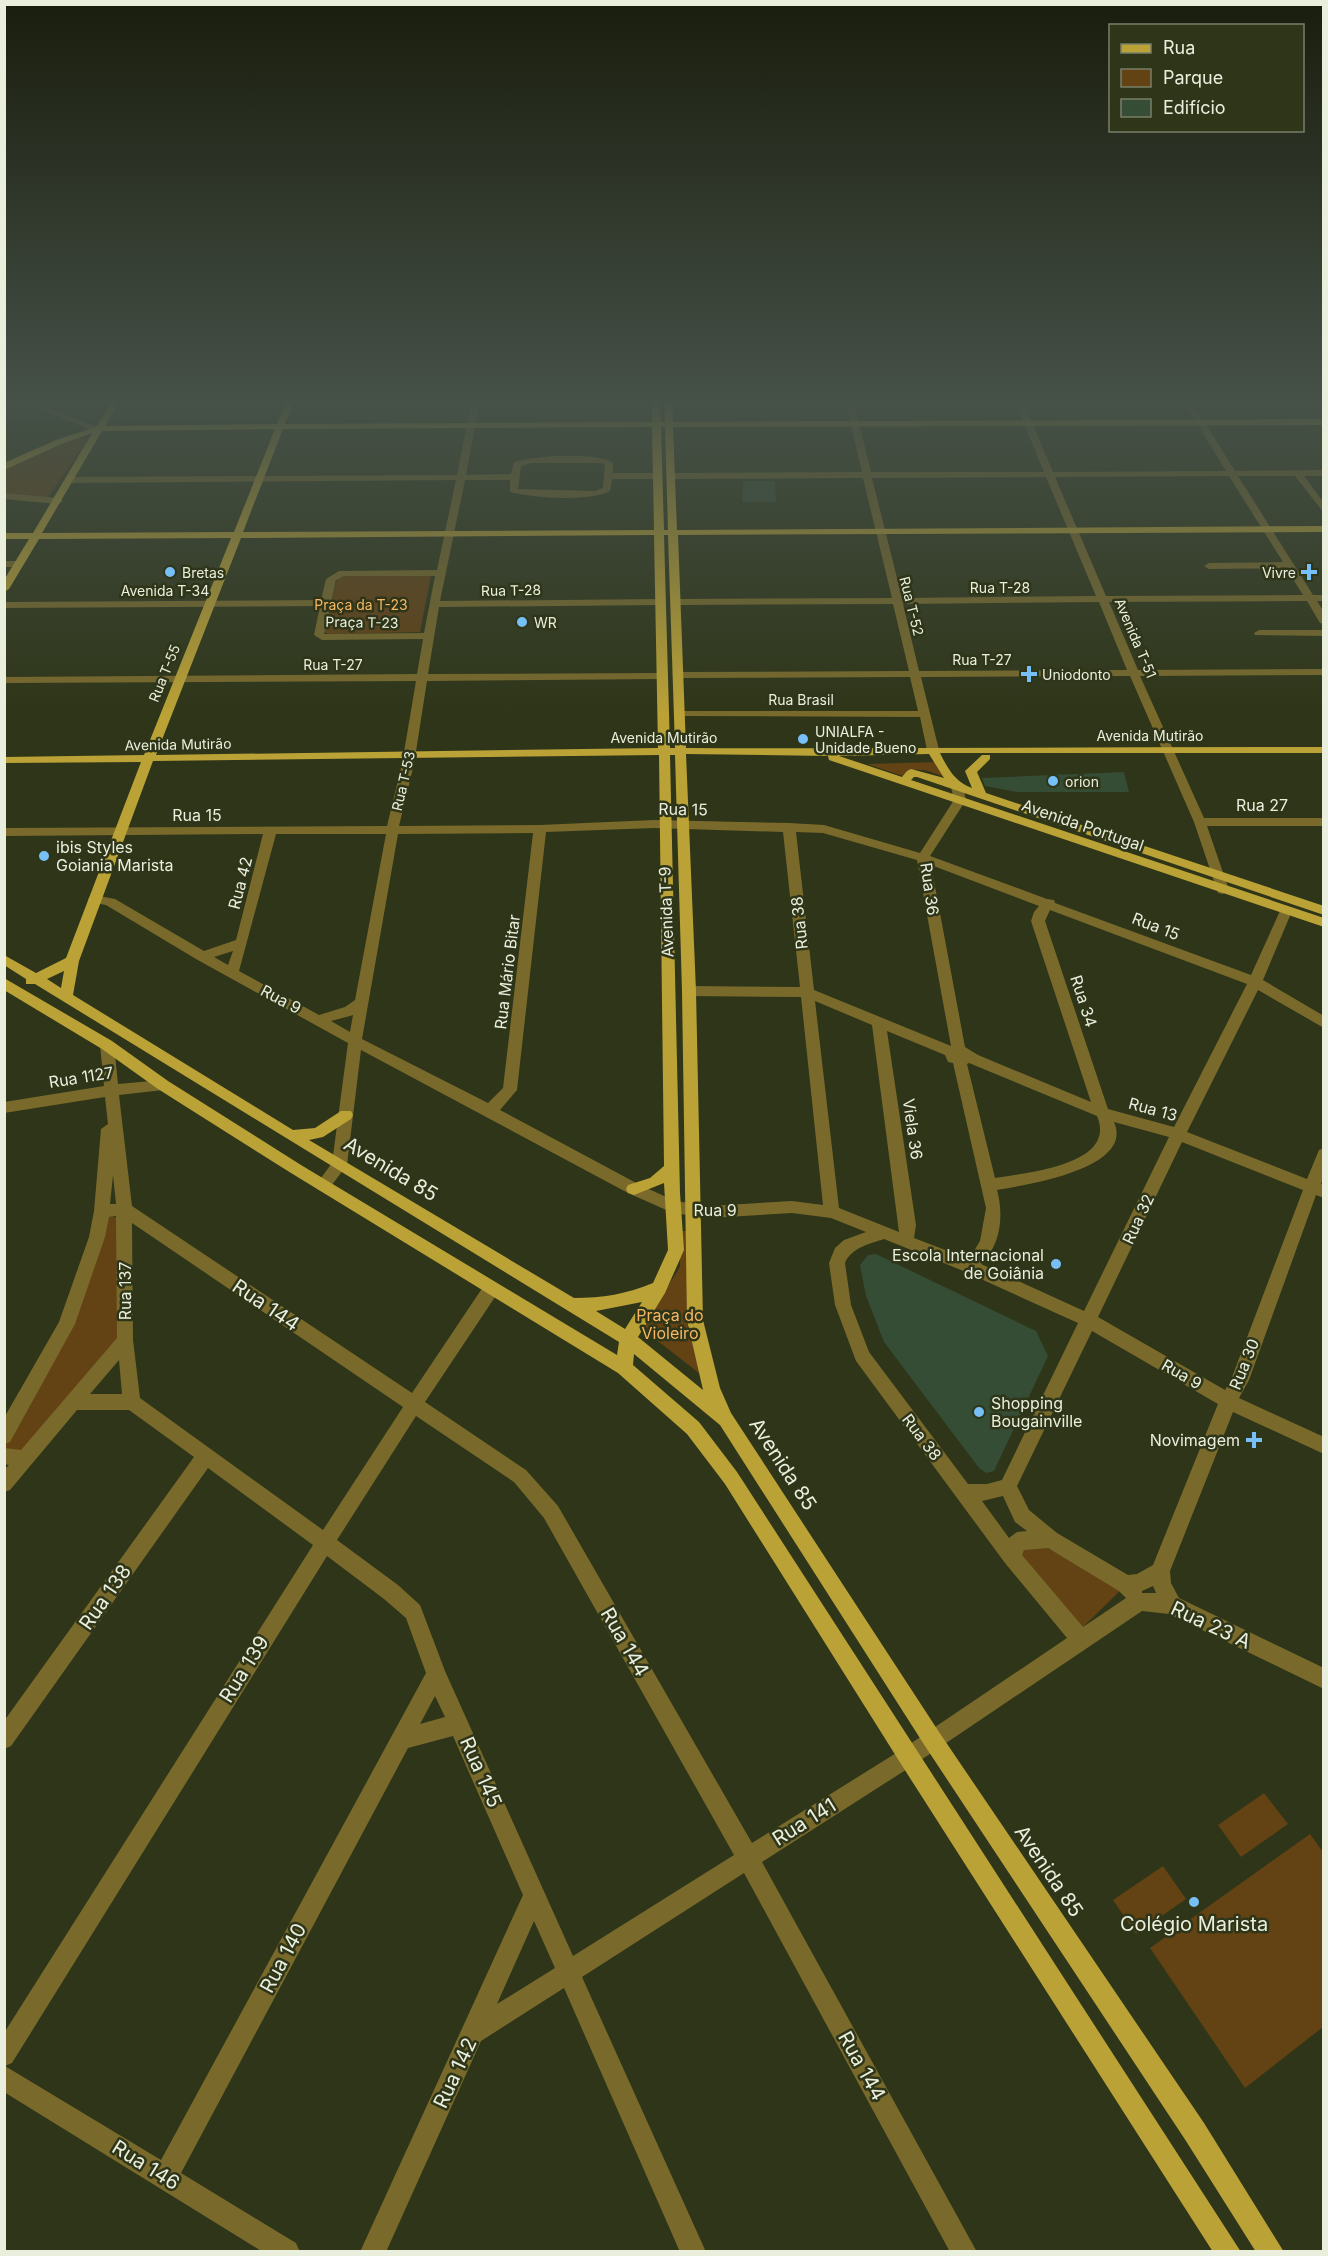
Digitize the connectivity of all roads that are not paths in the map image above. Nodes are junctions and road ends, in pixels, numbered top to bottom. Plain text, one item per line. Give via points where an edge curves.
1 (56, 504) edge
2 (251, 504) edge
3 (456, 504) edge
4 (658, 504) edge
5 (671, 504) edge
6 (874, 504) edge
7 (1063, 504) edge
8 (1251, 504) edge
9 (1323, 529) edge
10 (1269, 533) junction
11 (1076, 534) junction
12 (881, 535) junction
13 (4, 536) edge
14 (659, 536) junction
15 (673, 536) junction
16 (1323, 536) edge
17 (450, 537) junction
18 (35, 538) junction
19 (238, 538) junction
20 (4, 540) edge
21 (4, 564) edge
22 (20, 564) junction
23 (1288, 565) junction
24 (1209, 566) dead end
25 (441, 573) junction
26 (4, 589) edge
27 (1309, 598) junction
28 (1323, 598) edge
29 (1103, 600) junction
30 (897, 601) junction
31 (660, 602) junction
32 (676, 602) junction
33 (211, 603) junction
34 (325, 603) junction
35 (435, 604) junction
36 (4, 605) edge
37 (1323, 621) edge
38 (1259, 633) dead end
39 (1323, 633) edge
40 (430, 636) junction
41 (1323, 672) edge
42 (1134, 673) junction
43 (914, 674) junction
44 (677, 675) junction
45 (662, 676) junction
46 (178, 679) junction
47 (422, 679) junction
48 (4, 680) edge
49 (678, 714) junction
50 (924, 714) junction
51 (1323, 750) edge
52 (934, 753) junction
53 (679, 755) junction
54 (1169, 755) junction
55 (664, 756) junction
56 (986, 757) junction
57 (833, 758) junction
58 (1323, 758) edge
59 (4, 760) edge
60 (409, 760) junction
61 (146, 763) junction
62 (4, 767) edge
63 (959, 794) junction
64 (981, 795) junction
65 (1200, 822) junction
66 (1290, 822) junction
67 (1323, 822) edge
68 (666, 825) junction
69 (683, 825) junction
70 (789, 827) junction
71 (540, 829) junction
72 (392, 830) junction
73 (4, 832) edge
74 (119, 832) junction
75 (270, 832) junction
76 (1323, 833) edge
77 (923, 858) junction
78 (1221, 884) junction
79 (94, 899) junction
80 (1049, 903) junction
81 (1286, 911) junction
82 (1323, 911) edge
83 (1323, 923) edge
84 (242, 943) junction
85 (201, 956) junction
86 (6, 962) edge
87 (72, 962) junction
88 (232, 973) junction
89 (38, 978) junction
90 (1255, 982) junction
91 (7, 986) edge
92 (688, 991) junction
93 (806, 992) junction
94 (66, 996) junction
95 (827, 1000) junction
96 (363, 1001) junction
97 (809, 1019) junction
98 (318, 1020) junction
99 (879, 1022) junction
100 (1323, 1023) edge
101 (355, 1041) junction
102 (107, 1045) junction
103 (959, 1054) junction
104 (163, 1085) junction
105 (112, 1090) junction
106 (4, 1108) edge
107 (490, 1110) junction
108 (346, 1115) junction
109 (1108, 1116) junction
110 (1178, 1134) junction
111 (291, 1136) junction
112 (1323, 1154) edge
113 (339, 1165) junction
114 (671, 1169) junction
115 (990, 1185) junction
116 (323, 1186) junction
117 (634, 1189) junction
118 (1317, 1189) edge
119 (673, 1207) junction
120 (124, 1209) junction
121 (102, 1211) junction
122 (692, 1211) junction
123 (832, 1212) junction
124 (885, 1232) junction
125 (906, 1240) junction
126 (967, 1264) junction
127 (491, 1288) junction
128 (659, 1288) junction
129 (570, 1305) junction
130 (1089, 1321) junction
131 (628, 1339) junction
132 (125, 1340) junction
133 (624, 1368) junction
134 (1228, 1401) junction
135 (73, 1402) junction
136 (132, 1402) junction
137 (413, 1403) junction
138 (726, 1419) junction
139 (4, 1436) edge
140 (1323, 1446) edge
141 (206, 1455) junction
142 (4, 1456) edge
143 (26, 1459) junction
144 (4, 1484) edge
145 (1008, 1486) junction
146 (964, 1492) junction
147 (1050, 1539) junction
148 (324, 1542) junction
149 (1012, 1557) junction
150 (1160, 1571) junction
151 (1126, 1584) junction
152 (1172, 1605) junction
153 (1131, 1606) junction
154 (1081, 1639) junction
155 (436, 1674) junction
156 (1323, 1679) edge
157 (459, 1724) junction
158 (401, 1738) junction
159 (4, 1739) edge
160 (932, 1739) junction
161 (908, 1757) junction
162 (748, 1858) junction
163 (535, 1894) junction
164 (570, 1971) junction
165 (474, 2032) junction
166 (4, 2055) edge
167 (4, 2078) edge
168 (165, 2176) junction
169 (286, 2252) edge
170 (374, 2252) edge
171 (693, 2252) edge
172 (964, 2252) edge
173 (1228, 2252) edge
174 (1271, 2252) edge

1 - 18 main road
2 - 19 main road, Rua T-55
3 - 17 street, Rua T-53
4 - 14 main road, Avenida T-9
5 - 15 main road, Avenida T-9
6 - 12 street, Rua T-52
7 - 11 street, Avenida T-51
8 - 10 street
9 - 10 main road
10 - 11 main road
10 - 16 main road
10 - 23 street
11 - 12 main road
11 - 29 street, Avenida T-51
12 - 15 main road
12 - 30 street, Rua T-52
13 - 18 main road
14 - 15 main road
14 - 17 main road
14 - 31 main road, Avenida T-9
15 - 32 main road, Avenida T-9
17 - 19 main road
17 - 25 street, Rua T-53
18 - 19 main road
18 - 20 main road
18 - 22 main road
19 - 33 main road, Rua T-55
21 - 22 street
22 - 26 main road
23 - 24 street
23 - 27 street
25 - 34 street, Praça T-23 via 342,573 332,579
25 - 35 street, Rua T-53
27 - 28 street, Rua T-28
27 - 29 street, Rua T-28
27 - 37 street
29 - 30 street, Rua T-28
29 - 42 street, Avenida T-51
30 - 32 street, Rua T-28
30 - 43 street, Rua T-52
31 - 35 street, Rua T-28
31 - 45 main road, Avenida T-9
32 - 44 main road, Avenida T-9
33 - 34 street, Avenida T-34
33 - 36 street, Avenida T-34
33 - 46 main road, Rua T-55
34 - 40 street, Praça T-23 via 319,635 326,638
35 - 40 street, Rua T-53
38 - 39 street
40 - 47 street, Rua T-53
41 - 42 street, Rua T-27
42 - 43 street, Rua T-27
42 - 54 street, Avenida T-51
43 - 44 street, Rua T-27
43 - 50 street, Rua T-52
44 - 49 main road, Avenida T-9
45 - 47 street, Rua T-27
45 - 55 main road, Avenida T-9
46 - 47 street, Rua T-27
46 - 48 street, Rua T-27
46 - 61 main road, Rua T-55
47 - 60 street, Rua T-53
49 - 50 street, Rua Brasil
49 - 53 main road, Avenida T-9
50 - 52 street, Rua T-52
51 - 54 main road, Avenida Mutirão
52 - 53 main road, Avenida Mutirão
52 - 54 main road, Avenida Mutirão
52 - 56 main road, Avenida Mutirão
52 - 57 main road, Avenida Mutirão
52 - 63 main road
53 - 55 main road, Avenida Mutirão
53 - 57 main road, Avenida Mutirão
53 - 69 main road, Avenida T-9
54 - 56 main road, Avenida Mutirão
54 - 58 main road, Avenida Mutirão
54 - 65 street, Avenida T-51
55 - 60 main road, Avenida Mutirão
55 - 68 main road, Avenida T-9
56 - 64 main road via 971,771
57 - 63 main road, Avenida Portugal via 904,782
59 - 61 main road, Avenida Mutirão
60 - 61 main road, Avenida Mutirão
60 - 72 street, Rua T-53
61 - 62 main road, Avenida Mutirão
61 - 74 main road, Rua T-55
63 - 64 main road, Avenida Portugal
63 - 77 street, Rua 36
63 - 78 main road, Avenida Portugal
64 - 78 main road, Avenida Portugal
65 - 66 street, Rua 27
65 - 78 street, Avenida T-51
66 - 67 street, Rua 27
66 - 76 street
68 - 69 street, Rua 15
68 - 71 street, Rua 15
68 - 114 main road, Avenida T-9
69 - 70 street, Rua 15
69 - 92 main road, Avenida T-9
70 - 77 street, Rua 15 via 824,829
70 - 93 street, Rua 38
71 - 72 street, Rua 15
71 - 107 street, Rua Mário Bitar via 510,1090
72 - 75 street, Rua 15
72 - 96 street, Rua T-53
73 - 74 street, Rua 15
74 - 75 street, Rua 15
74 - 79 main road, Rua T-55
75 - 84 street, Rua 42
77 - 80 street, Rua 15
77 - 103 street, Rua 36
78 - 81 main road, Avenida Portugal
78 - 82 main road, Avenida Portugal
79 - 85 street, Rua 9 via 110,902
79 - 87 main road, Rua T-55
80 - 90 street, Rua 15
80 - 109 street, Rua 34 via 1038,921 1100,1107
81 - 83 main road, Avenida Portugal
81 - 90 street, Rua 32
84 - 85 street
84 - 88 street, Rua 42
85 - 88 street, Rua 9
86 - 89 main road, Avenida 85
87 - 89 main road
87 - 94 main road, Rua T-55
88 - 98 street, Rua 9
89 - 91 main road
89 - 94 main road, Avenida 85
90 - 100 street, Rua 15
90 - 110 street, Rua 32
91 - 102 main road
92 - 93 street, Rua 13
92 - 122 main road, Avenida T-9
93 - 95 street, Rua 13
93 - 97 street, Rua 38
94 - 111 main road, Avenida 85
95 - 97 street via 816,1006
95 - 99 street, Rua 13
96 - 98 street via 350,1011
96 - 101 street, Rua T-53
97 - 123 street, Rua 38
98 - 101 street, Rua 9
99 - 103 street, Rua 13
99 - 125 street, Viela 36 via 908,1225
101 - 107 street, Rua 9
101 - 108 street, Rua T-53
102 - 104 main road
102 - 105 street, Rua 137
103 - 109 street, Rua 13
103 - 115 street, Rua 36
104 - 105 street, Rua 1127
104 - 116 main road
105 - 106 street, Rua 1127
105 - 120 street, Rua 137
105 - 121 street, Rua 137
107 - 117 street, Rua 9
108 - 111 main road via 318,1133
108 - 113 street, Rua T-53
109 - 110 street, Rua 13
109 - 115 street via 1110,1133 1103,1148 1090,1159 1062,1172
110 - 118 street, Rua 13
110 - 130 street, Rua 32
111 - 113 main road, Avenida 85
112 - 118 street, Rua 30
113 - 116 street
113 - 129 main road, Avenida 85
114 - 117 main road via 655,1182
114 - 119 main road, Avenida T-9
115 - 126 street, Rua 36 via 994,1208 991,1231 981,1254 975,1262
116 - 127 main road
117 - 119 street, Rua 9
118 - 134 street, Rua 30
119 - 122 street, Rua 9
119 - 128 main road, Avenida T-9 via 676,1250
120 - 121 street
120 - 132 street, Rua 137
120 - 137 street, Rua 144
121 - 139 street, Rua 137 via 67,1324
122 - 123 street, Rua 9 via 792,1207
122 - 138 main road, Avenida T-9 via 695,1320 711,1388
123 - 124 street, Rua 9
124 - 125 street, Rua 9
124 - 146 street, Rua 38 via 855,1242 841,1253 837,1263 843,1305 862,1356
125 - 126 street, Rua 9
126 - 130 street, Rua 9
127 - 133 main road
127 - 137 street, Rua 139
128 - 129 main road via 614,1304
128 - 131 main road, Avenida T-9
129 - 131 main road, Avenida 85
130 - 134 street, Rua 9
130 - 145 street, Rua 32
131 - 133 main road, Avenida T-9
131 - 138 main road, Avenida 85
132 - 135 street, Rua 137
132 - 136 street
133 - 161 main road via 693,1428 731,1478
134 - 140 street, Rua 9
134 - 150 street, Rua 30
135 - 136 street
135 - 143 street, Rua 137
136 - 141 street, Rua 145
137 - 148 street, Rua 139
137 - 162 street, Rua 144 via 520,1476 551,1512
138 - 160 main road, Avenida 85
141 - 148 street, Rua 145
141 - 159 street, Rua 138
142 - 143 street
143 - 144 street, Rua 137
145 - 146 street via 987,1493
145 - 147 street via 1022,1516
146 - 149 street, Rua 38
147 - 149 street via 1017,1541
147 - 151 street
148 - 155 street, Rua 145 via 413,1612
148 - 166 street, Rua 139
149 - 154 street, Rua 38
150 - 151 street via 1140,1582
150 - 152 street
151 - 153 street via 1134,1595
152 - 153 street, Rua 23 A via 1142,1602
152 - 156 street, Rua 23 A
153 - 154 street, Rua 141
154 - 160 street, Rua 141
155 - 157 street, Rua 145
155 - 158 street, Rua 140
157 - 158 street
157 - 163 street, Rua 145
158 - 168 street, Rua 140
160 - 161 street, Rua 141
160 - 174 main road, Avenida 85
161 - 162 street, Rua 141
161 - 173 main road
162 - 164 street, Rua 141
162 - 172 street, Rua 144
163 - 164 street, Rua 145
163 - 165 street, Rua 142
164 - 165 street, Rua 141
164 - 171 street, Rua 145
165 - 170 street, Rua 142
167 - 168 street, Rua 146
168 - 169 street, Rua 146

